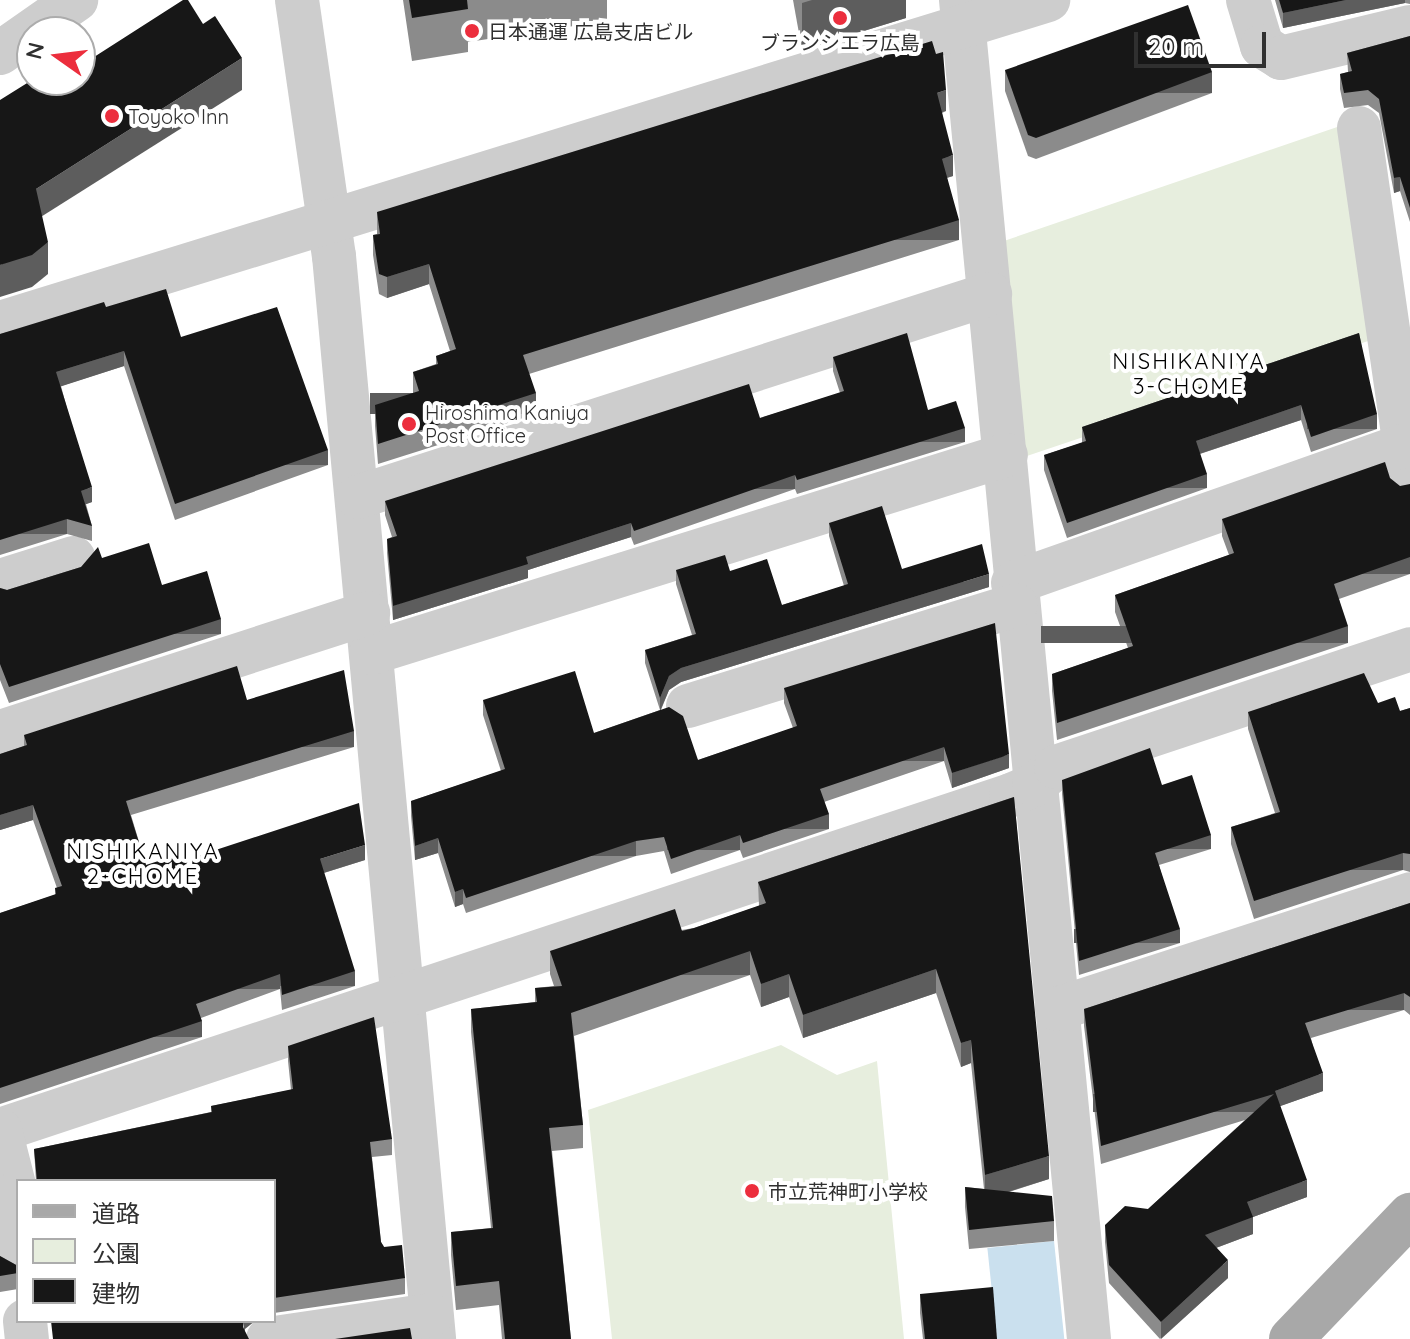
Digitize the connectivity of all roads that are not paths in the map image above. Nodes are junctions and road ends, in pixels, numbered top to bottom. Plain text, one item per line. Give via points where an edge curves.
1 (76, 0) edge
2 (297, 0) edge
3 (1048, 0) edge
4 (1248, 0) edge
5 (963, 12) edge
6 (1410, 27) edge
7 (0, 53) edge
8 (1359, 128) dead end
9 (327, 223) junction
10 (990, 294) junction
11 (0, 323) edge
12 (1006, 455) junction
13 (1407, 463) edge
14 (358, 497) junction
15 (74, 558) dead end
16 (0, 581) edge
17 (1015, 594) junction
18 (370, 633) junction
19 (1410, 649) edge
20 (688, 706) dead end
21 (0, 732) edge
22 (1034, 785) junction
23 (1410, 894) edge
24 (403, 996) junction
25 (1057, 1009) junction
26 (0, 1130) edge
27 (16, 1193) edge
28 (1410, 1215) edge
29 (432, 1327) edge
30 (268, 1339) edge
31 (1089, 1339) edge
32 (1291, 1339) edge

1 - 7 street
2 - 9 street
3 - 5 street
4 - 6 street via 1262,46 1281,58
5 - 9 street
5 - 10 street
8 - 13 street
9 - 11 street
9 - 14 street
10 - 12 street
10 - 14 street
12 - 17 street
12 - 18 street
13 - 17 street
14 - 18 street
15 - 16 street
17 - 20 street
17 - 22 street
18 - 21 street
18 - 24 street
19 - 22 street via 1056,767
22 - 24 street
22 - 25 street
23 - 25 street
24 - 26 street
24 - 29 street
25 - 31 street
26 - 27 street
28 - 32 main road
29 - 30 street

